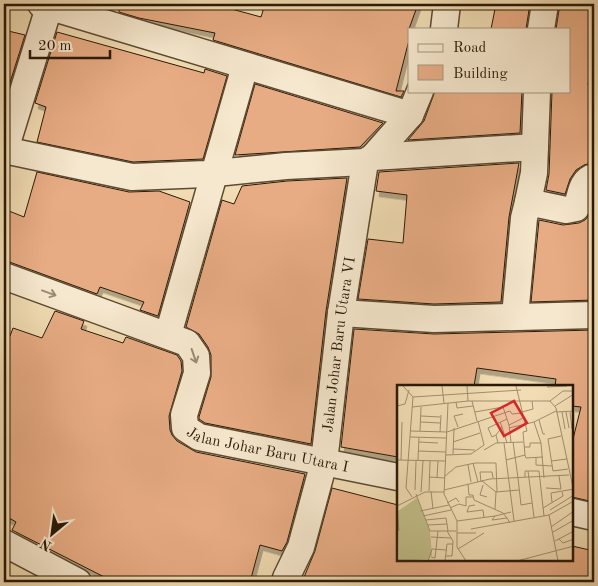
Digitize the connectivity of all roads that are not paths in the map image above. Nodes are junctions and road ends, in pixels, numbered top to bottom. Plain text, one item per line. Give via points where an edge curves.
1 (447, 4) edge
2 (545, 4) edge
3 (47, 5) edge
4 (444, 28) edge
5 (541, 28) edge
6 (244, 66) junction
7 (537, 92) edge
8 (415, 103) edge
9 (535, 147) junction
10 (4, 152) edge
11 (369, 160) junction
12 (214, 173) junction
13 (594, 177) edge
14 (528, 202) junction
15 (4, 276) edge
16 (340, 313) junction
17 (594, 315) edge
18 (515, 316) junction
19 (168, 335) junction
20 (324, 462) junction
21 (397, 477) edge
22 (573, 512) edge
23 (594, 516) edge
24 (4, 542) edge
25 (78, 582) edge
26 (287, 582) edge

1 - 4 street
2 - 5 street
3 - 6 street
3 - 10 street
6 - 8 street
6 - 12 street
7 - 9 street
8 - 11 street
9 - 11 street
9 - 14 street
10 - 12 street via 132,177
11 - 12 street
11 - 16 street, Jalan Johar Baru Utara VI
12 - 19 street
13 - 14 street via 583,184 576,208 566,210
14 - 18 street
15 -> 19 street, Jalan Johar Baru Utara I
16 - 18 street via 434,319
16 - 20 street, Jalan Johar Baru Utara VI
17 - 18 street
19 -> 20 street, Jalan Johar Baru Utara I via 187,343 196,356 198,374 184,415 185,428 198,437
20 - 21 street, Jalan Johar Baru Utara I
20 - 26 street, Jalan Johar Baru Utara VI via 301,546
22 - 23 street
24 - 25 street

